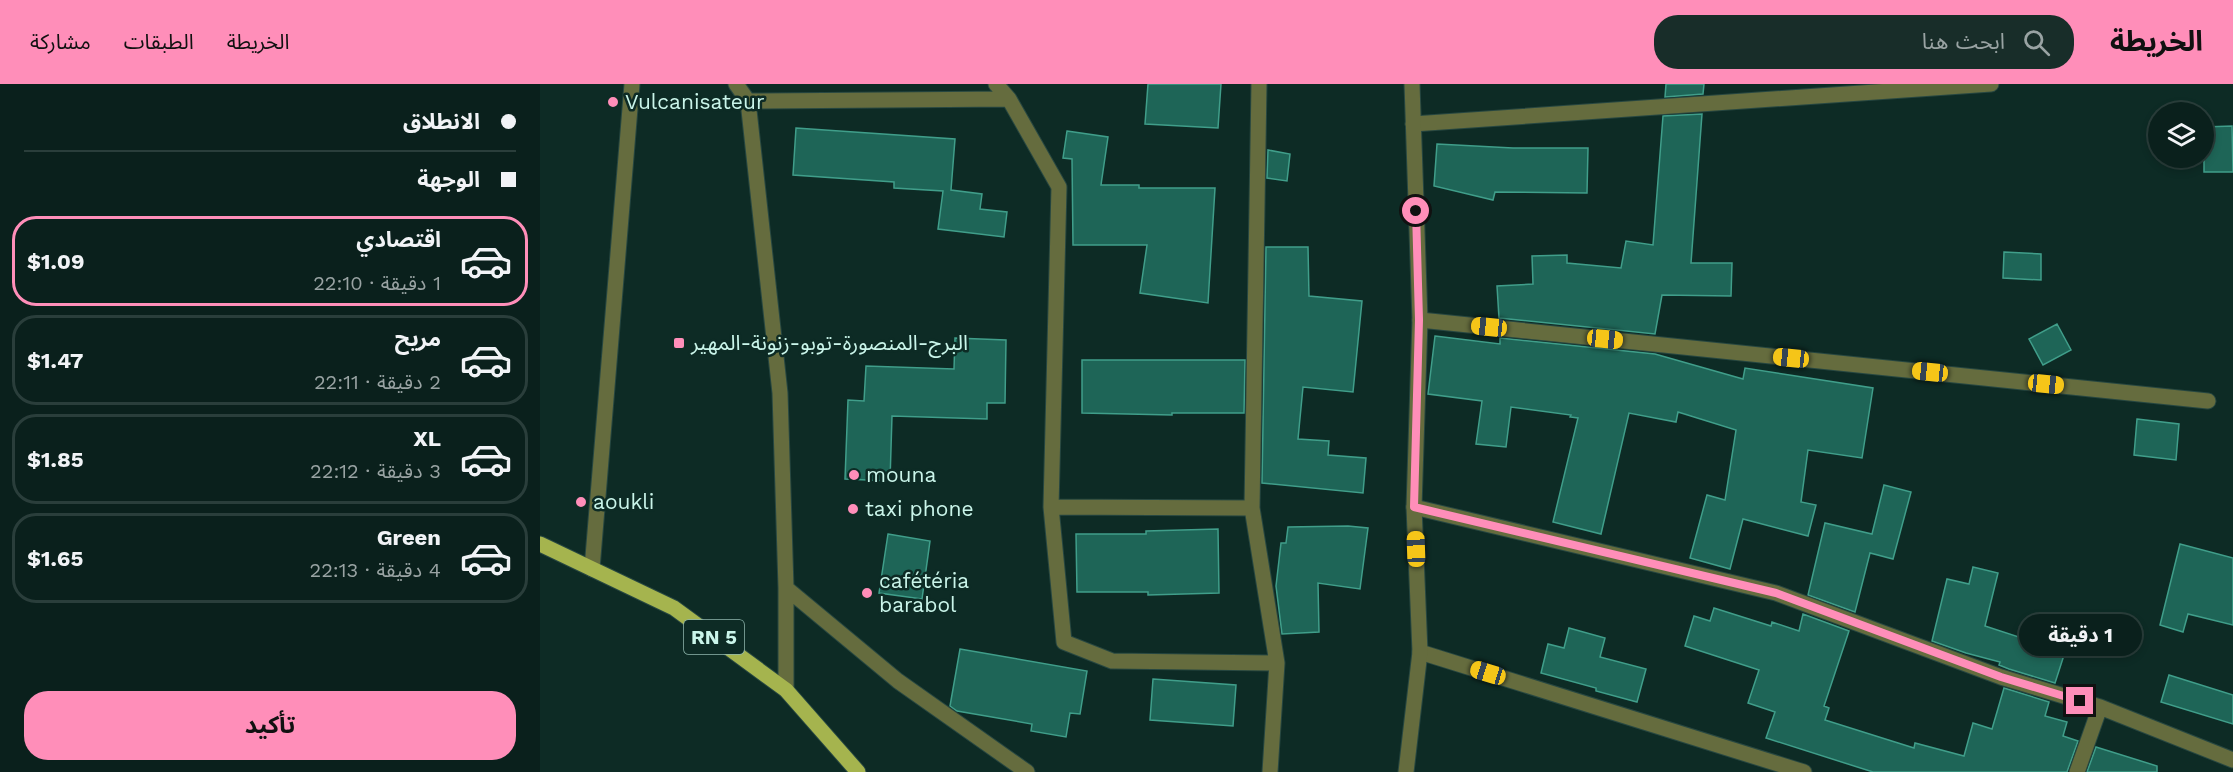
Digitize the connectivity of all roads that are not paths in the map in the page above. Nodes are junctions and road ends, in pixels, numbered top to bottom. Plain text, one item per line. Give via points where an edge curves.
1 (632, 84) edge
2 (736, 84) edge
3 (996, 84) edge
4 (1259, 84) edge
5 (1412, 84) edge
6 (1991, 84) edge
7 (1009, 99) junction
8 (748, 101) junction
9 (1413, 124) junction
10 (1419, 320) junction
11 (2208, 400) dead end
12 (1051, 507) junction
13 (1414, 507) junction
14 (1252, 508) junction
15 (540, 544) edge
16 (592, 568) junction
17 (786, 588) junction
18 (1420, 652) junction
19 (1278, 663) junction
20 (786, 690) junction
21 (2100, 707) junction
22 (2233, 760) edge
23 (858, 772) edge
24 (1027, 772) edge
25 (1270, 772) edge
26 (1406, 772) edge
27 (1804, 772) edge
28 (2077, 772) edge

1 - 16 street
2 - 8 street
3 - 7 street
4 - 14 street
5 - 9 street
6 - 9 street
7 - 8 street
7 - 12 street via 1059,187
8 - 17 street via 780,393
9 - 10 street
10 - 11 street
10 - 13 street
12 - 14 street
12 - 19 street via 1064,642 1112,661
13 - 18 street
13 - 21 street via 1776,593 2001,677
14 - 19 street
15 - 16 main road, RN 5
16 - 20 main road, RN 5 via 674,608
17 - 20 street
17 - 24 street via 898,681
18 - 26 street
18 - 27 street
19 - 25 street
20 - 23 main road, RN 5
21 - 22 street
21 - 28 street

